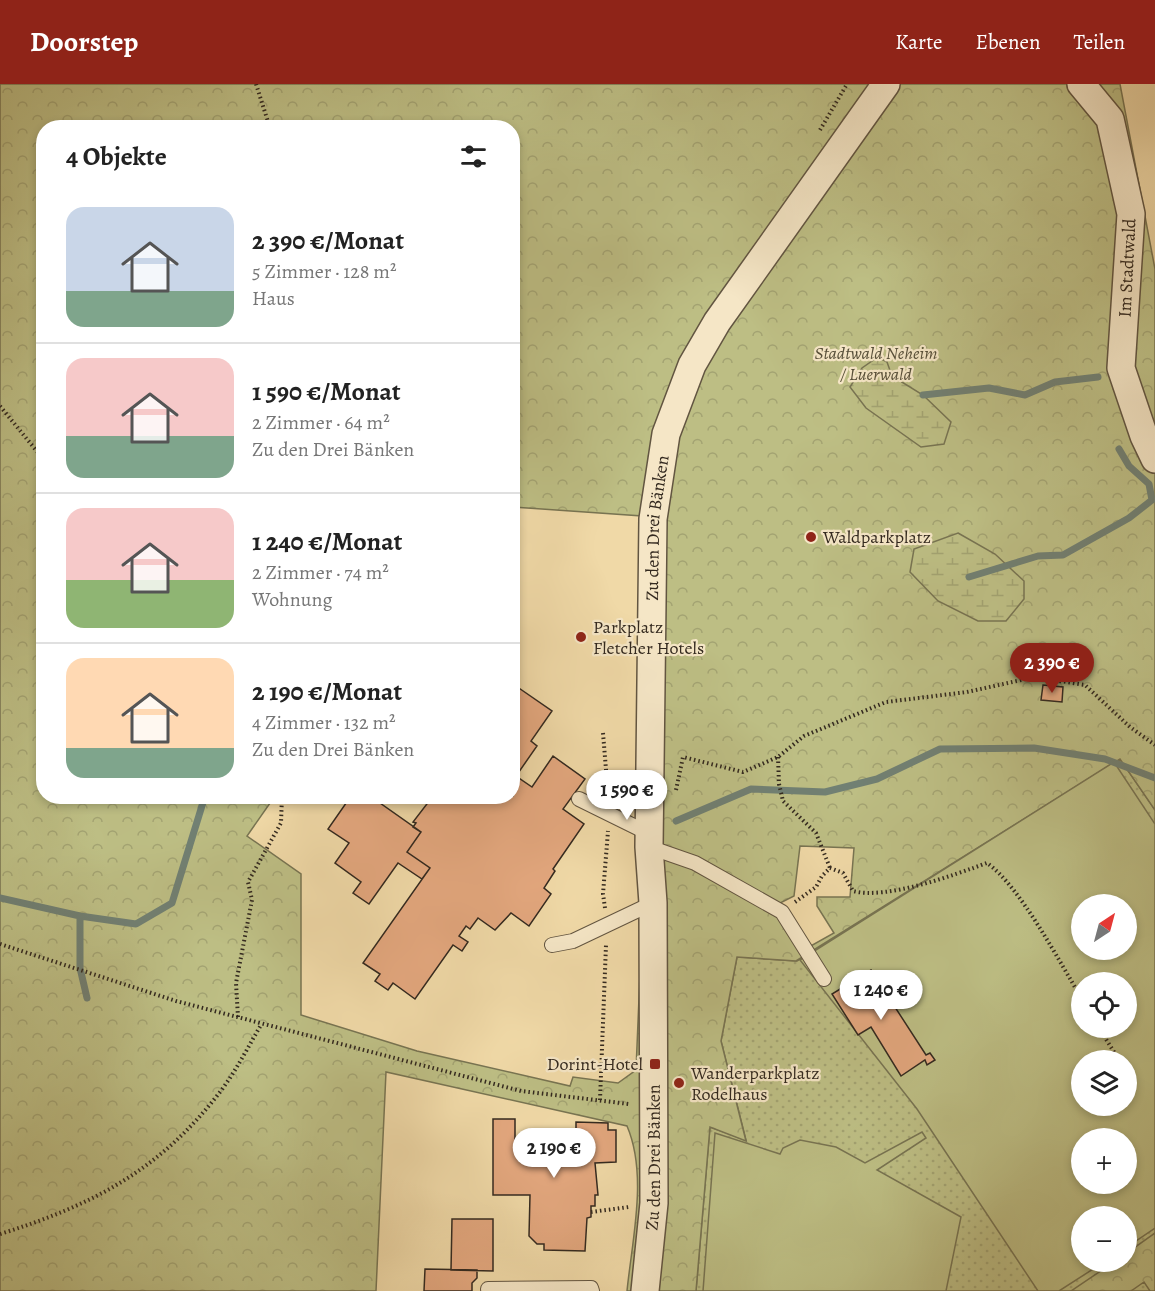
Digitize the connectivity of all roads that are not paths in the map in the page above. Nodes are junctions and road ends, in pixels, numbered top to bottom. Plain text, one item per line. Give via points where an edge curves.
1 (886, 84) edge
2 (1081, 84) edge
3 (1155, 459) edge
4 (579, 799) dead end
5 (650, 841) junction
6 (653, 903) junction
7 (552, 945) dead end
8 (824, 979) dead end
9 (488, 1289) dead end
10 (592, 1291) edge
11 (645, 1291) edge

1 - 5 street, Zu den Drei Bänken via 717,322 692,365 666,434 653,519
2 - 3 street, Im Stadtwald via 1110,119 1131,214 1121,368
4 - 5 lane
5 - 6 street, Zu den Drei Bänken
5 - 8 lane via 782,912
6 - 7 lane via 573,941
6 - 11 street, Zu den Drei Bänken via 654,1203
9 - 10 lane

